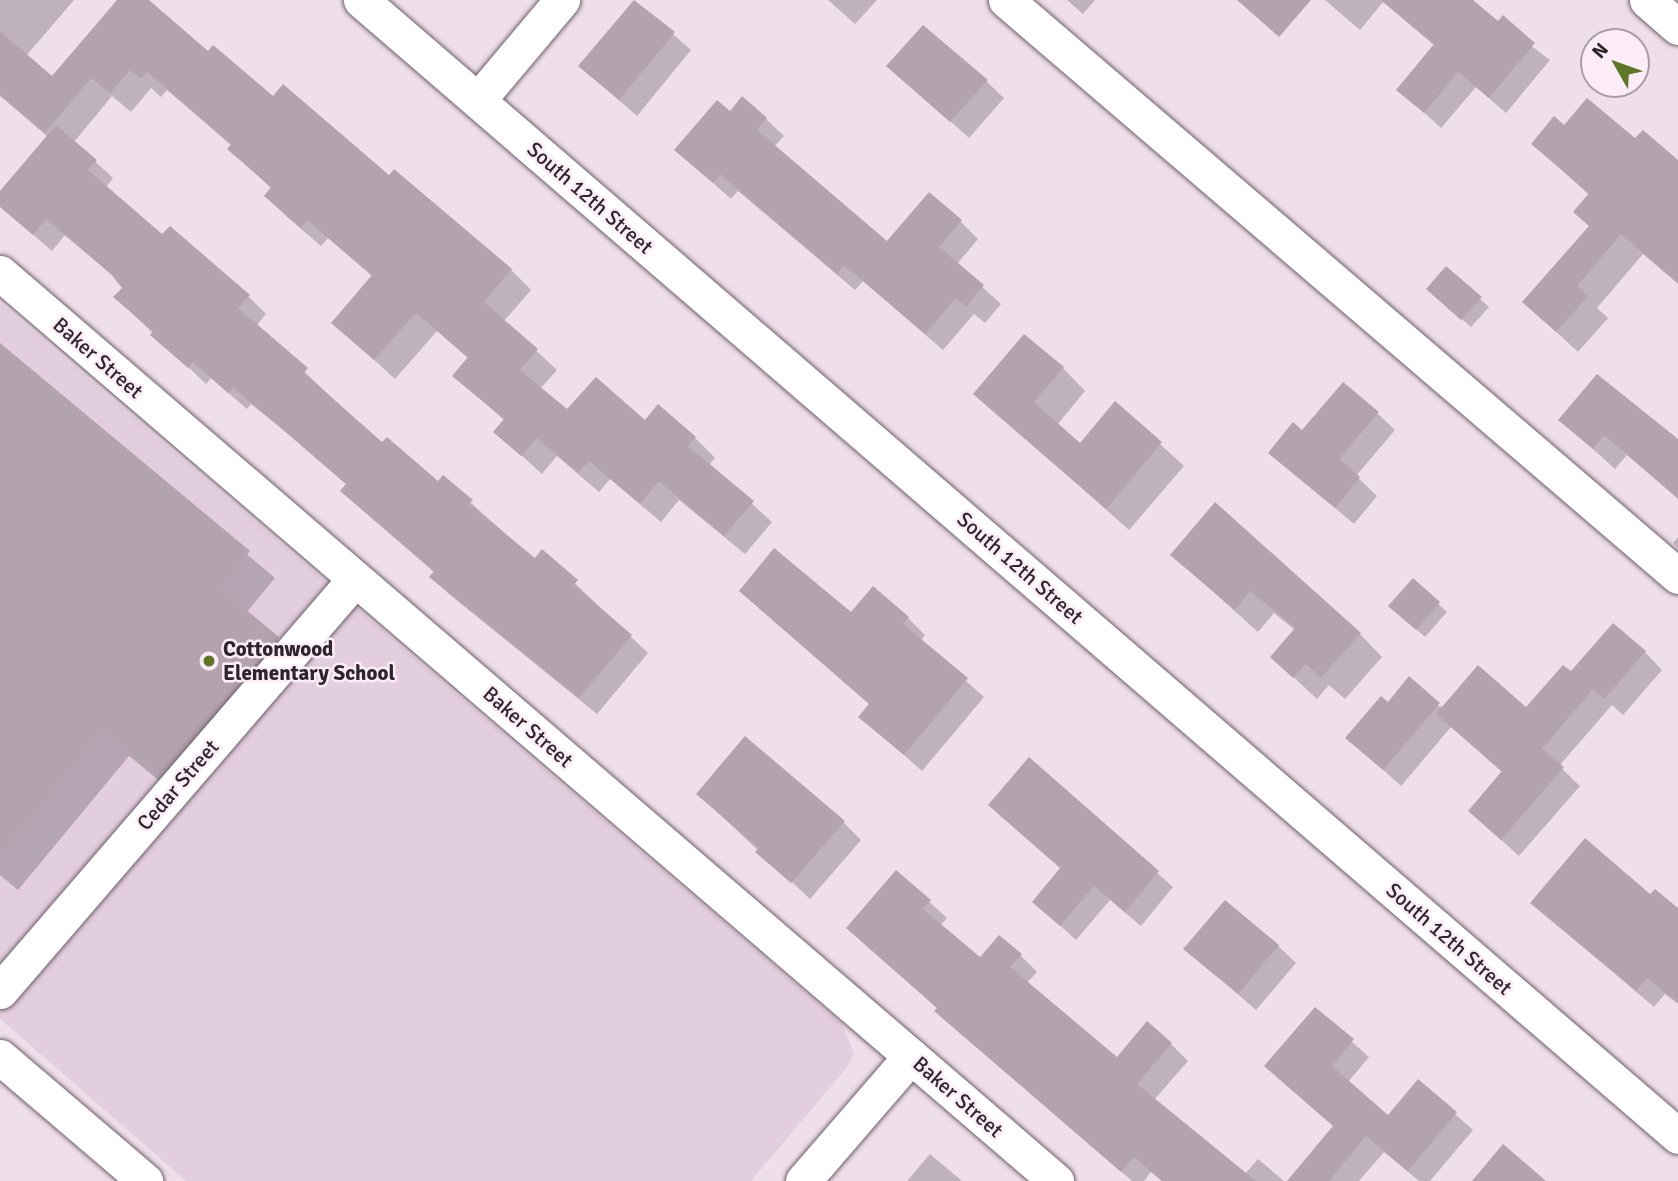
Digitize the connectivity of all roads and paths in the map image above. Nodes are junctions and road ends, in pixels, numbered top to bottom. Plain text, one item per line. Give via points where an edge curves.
1 (361, 0) edge
2 (562, 0) edge
3 (1006, 0) edge
4 (1647, 0) edge
5 (1678, 27) edge
6 (478, 100) junction
7 (0, 273) edge
8 (1678, 576) edge
9 (355, 579) junction
10 (0, 991) edge
11 (911, 1056) junction
12 (0, 1057) edge
13 (1678, 1136) edge
14 (145, 1181) edge
15 (803, 1181) edge
16 (1056, 1181) edge

1 - 6 street, South 12th Street
2 - 6 street
3 - 8 street
4 - 5 street
6 - 13 street, South 12th Street
7 - 9 street, Baker Street
9 - 10 street, Cedar Street
9 - 11 street, Baker Street
11 - 15 street
11 - 16 street, Baker Street
12 - 14 street

